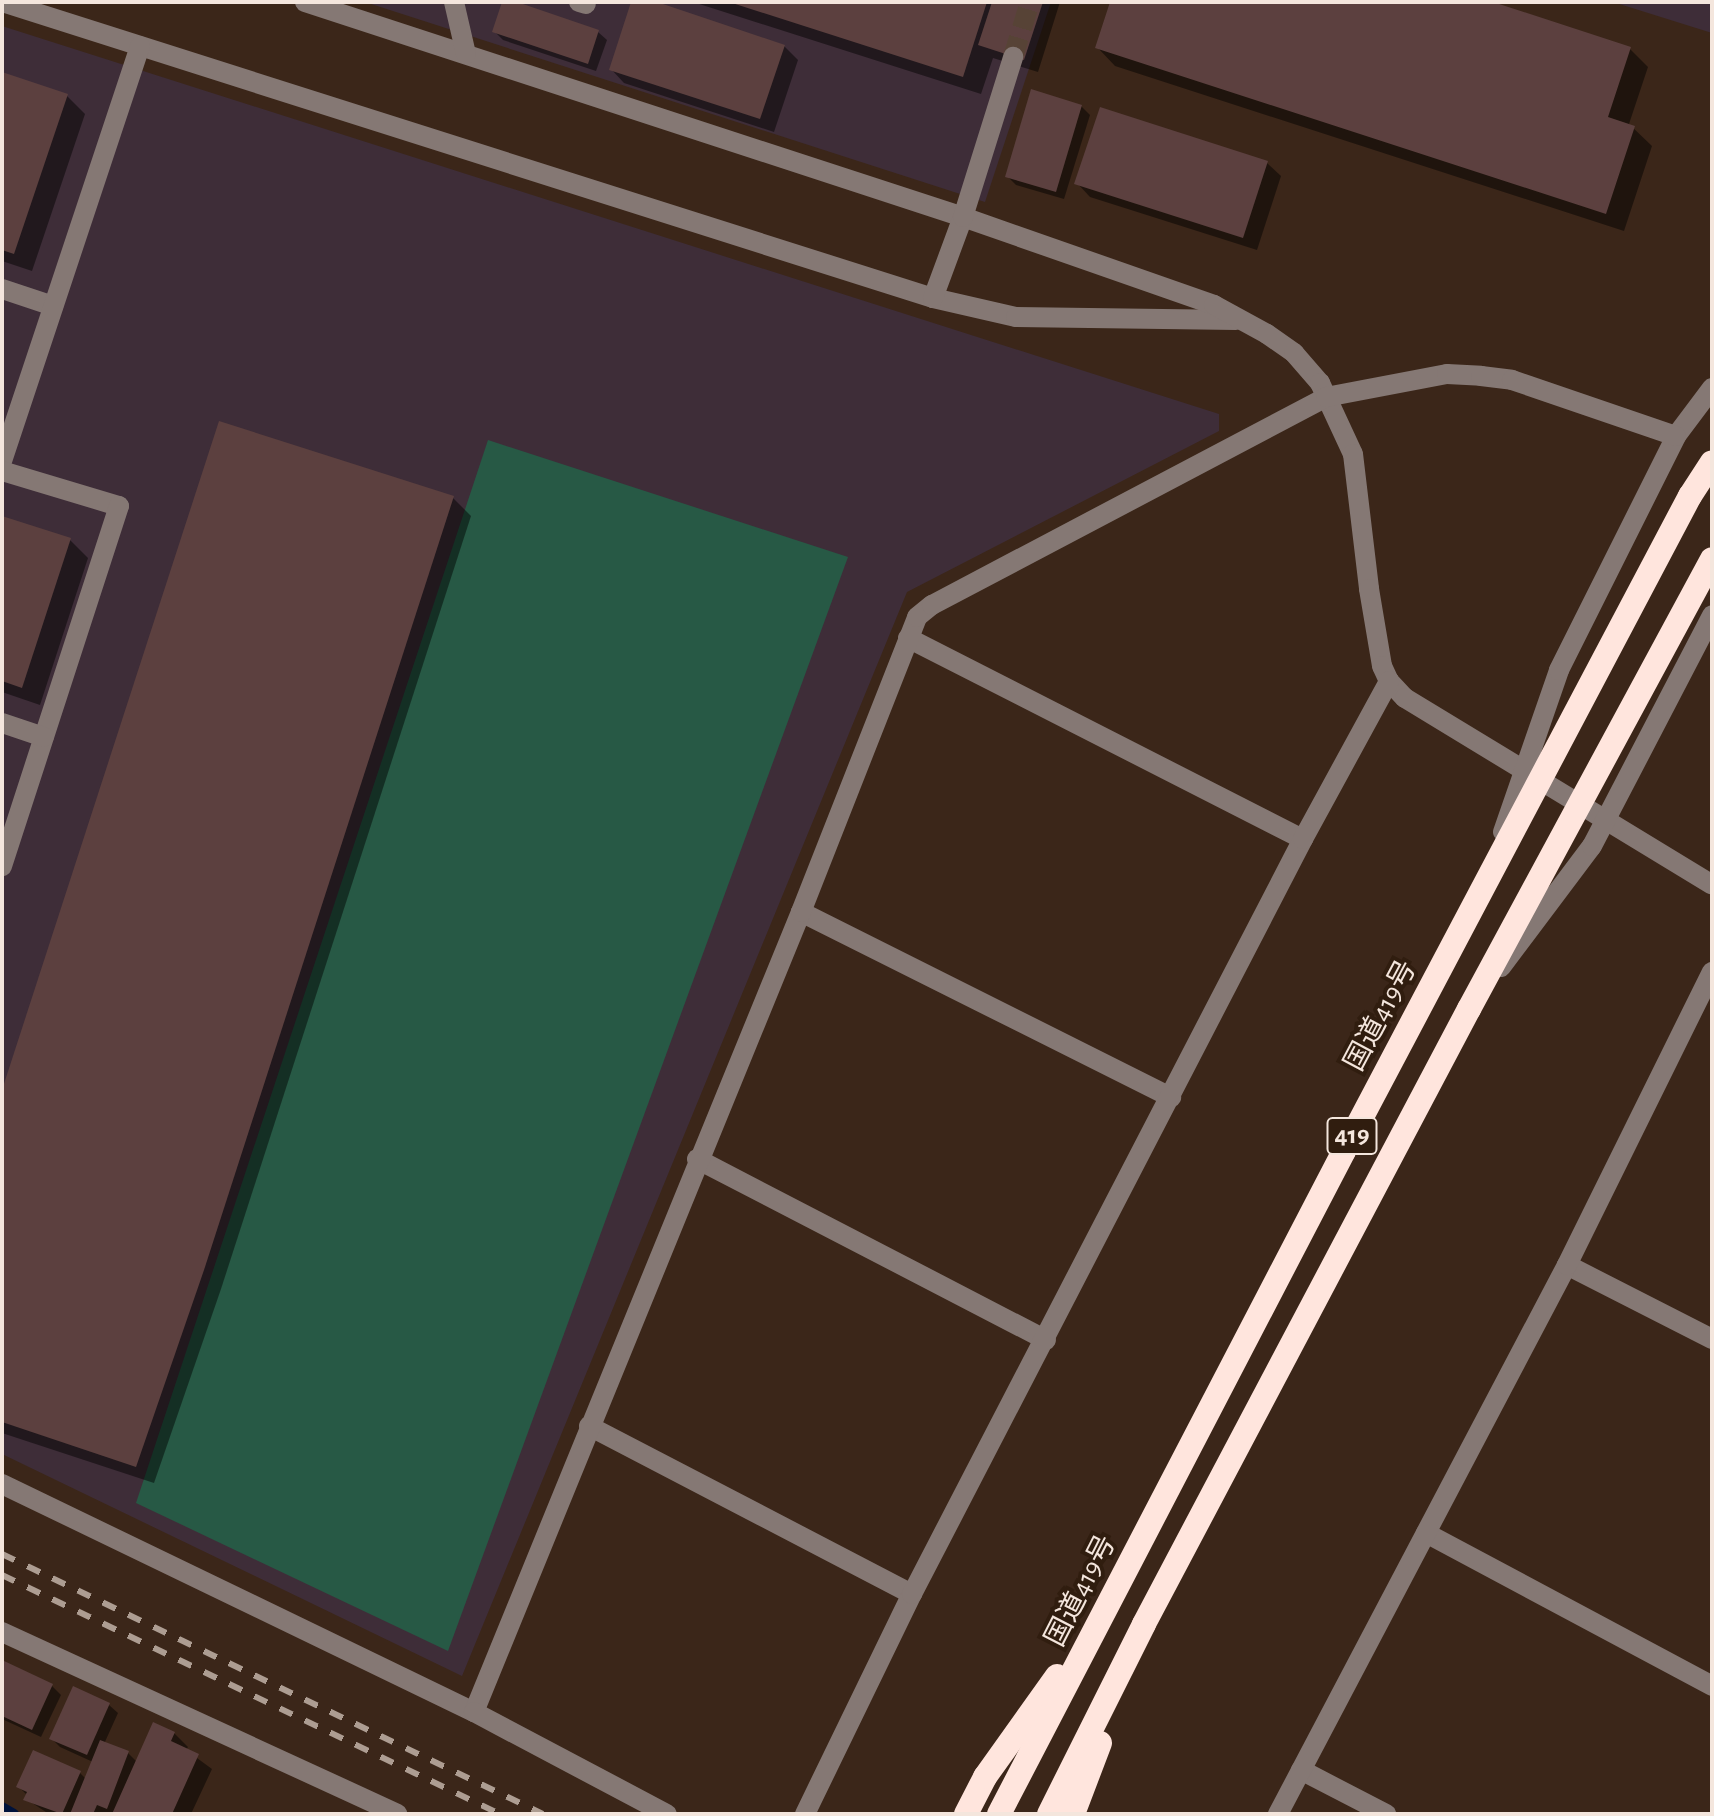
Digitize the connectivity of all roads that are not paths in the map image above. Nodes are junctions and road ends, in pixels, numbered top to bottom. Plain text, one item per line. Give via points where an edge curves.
1 (2, 2) edge
2 (305, 2) edge
3 (454, 2) edge
4 (140, 46) junction
5 (466, 54) junction
6 (1013, 57) tunnel mouth
7 (963, 217) junction
8 (2, 289) edge
9 (933, 298) junction
10 (53, 306) junction
11 (1240, 321) junction
12 (1712, 388) edge
13 (1326, 397) junction
14 (1676, 436) junction
15 (2, 461) edge
16 (1712, 462) edge
17 (2, 471) edge
18 (1712, 559) edge
19 (1712, 615) edge
20 (908, 638) junction
21 (1389, 681) junction
22 (2, 723) edge
23 (44, 737) junction
24 (1303, 839) junction
25 (2, 866) edge
26 (1712, 885) edge
27 (1483, 888) junction
28 (801, 912) junction
29 (1712, 972) edge
30 (1469, 1009) junction
31 (1171, 1097) junction
32 (697, 1159) junction
33 (1567, 1265) junction
34 (1712, 1339) edge
35 (1046, 1340) junction
36 (589, 1426) junction
37 (2, 1484) edge
38 (1426, 1533) junction
39 (912, 1594) junction
40 (1108, 1604) junction
41 (1144, 1624) junction
42 (2, 1632) edge
43 (1712, 1686) edge
44 (474, 1712) junction
45 (1301, 1770) junction
46 (397, 1814) edge
47 (667, 1814) edge
48 (805, 1814) edge
49 (966, 1814) edge
50 (999, 1814) edge
51 (1049, 1814) edge
52 (1073, 1814) edge
53 (1278, 1814) edge
54 (1386, 1814) edge

1 - 4 street
2 - 5 street
3 - 5 street
4 - 9 street
4 - 10 street
5 - 7 street
6 - 7 street
7 - 9 street
7 - 11 street via 1214,305
8 - 10 street
9 - 11 street via 1016,317
10 - 15 street
11 - 13 street via 1294,353
12 - 14 street
13 - 14 street via 1447,374 1481,376 1512,380
13 - 20 street via 932,605 917,617
13 - 21 street via 1353,454 1369,589
14 - 27 street via 1559,670
16 - 27 highway, 国道419号 / 419
17 - 23 street via 119,506
18 - 30 highway, 419
19 - 30 street via 1592,846
20 - 24 street
20 - 28 street
21 - 24 street
21 - 26 street via 1405,698
22 - 23 street
23 - 25 street
24 - 31 street
27 - 40 highway, 国道419号 / 419
28 - 31 street
28 - 32 street
29 - 33 street
30 - 41 highway, 419
31 - 35 street
32 - 35 street
32 - 36 street
33 - 34 street
33 - 38 street
35 - 39 street
36 - 39 street
36 - 44 street
37 - 44 street
38 - 43 street
38 - 45 street
39 - 48 street
40 - 49 highway via 985,1777
40 - 50 highway, 国道419号 / 419
41 - 51 highway, 419
41 - 52 highway
42 - 46 street
44 - 47 street
45 - 53 street
45 - 54 street

